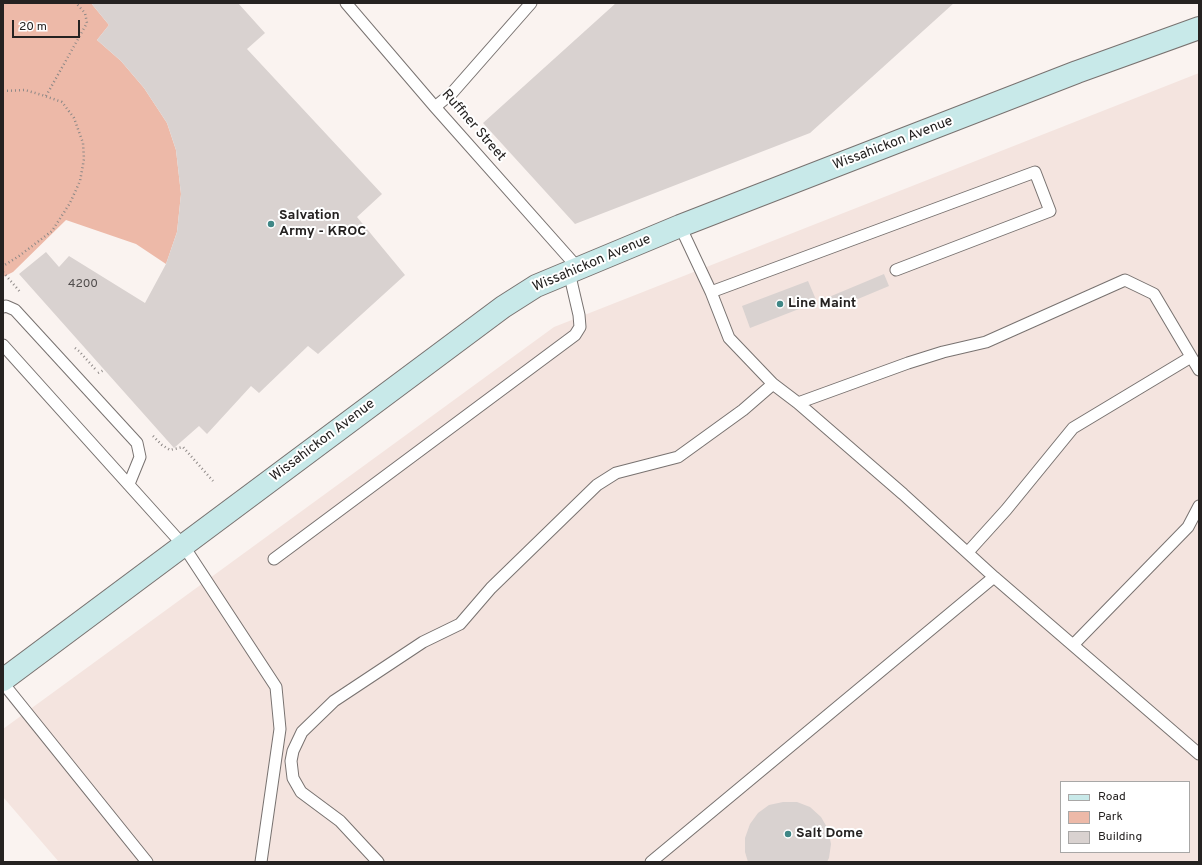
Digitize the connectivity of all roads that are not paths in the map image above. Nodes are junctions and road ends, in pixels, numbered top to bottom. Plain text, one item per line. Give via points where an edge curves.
1 (346, 3) edge
2 (530, 3) edge
3 (1199, 28) edge
4 (435, 107) junction
5 (680, 226) junction
6 (574, 270) junction
7 (896, 270) dead end
8 (711, 292) junction
9 (3, 307) edge
10 (3, 345) edge
11 (1191, 357) junction
12 (1199, 370) edge
13 (773, 384) junction
14 (798, 403) junction
15 (129, 484) junction
16 (1199, 506) edge
17 (183, 545) junction
18 (968, 552) junction
19 (274, 559) dead end
20 (994, 577) junction
21 (1073, 645) junction
22 (3, 682) edge
23 (1199, 754) edge
24 (147, 862) edge
25 (262, 862) edge
26 (378, 862) edge
27 (651, 862) edge

1 - 4 lane, Ruffner Street
2 - 4 lane via 452,93
3 - 5 street, Wissahickon Avenue via 1077,72
4 - 6 lane, Ruffner Street
5 - 6 street, Wissahickon Avenue
5 - 8 lane
6 - 17 street, Wissahickon Avenue via 536,286 503,307
6 - 19 lane via 580,327 575,335
7 - 8 lane via 1050,211 1035,172
8 - 13 lane via 729,338
9 - 15 lane via 15,310 137,443 140,457
10 - 15 lane
11 - 12 lane
11 - 14 lane via 1154,294 1125,280 986,342 908,363
11 - 18 lane via 1073,428
13 - 14 lane
13 - 26 lane via 678,457 616,474 597,485 491,588 460,624 422,642 341,696 302,732 291,761 293,778 301,792 340,821
14 - 18 lane
15 - 17 lane
16 - 21 lane via 1188,526
17 - 22 street, Wissahickon Avenue
17 - 25 lane via 276,687 280,729
18 - 20 lane
20 - 21 lane
20 - 27 lane
21 - 23 lane
22 - 24 lane

